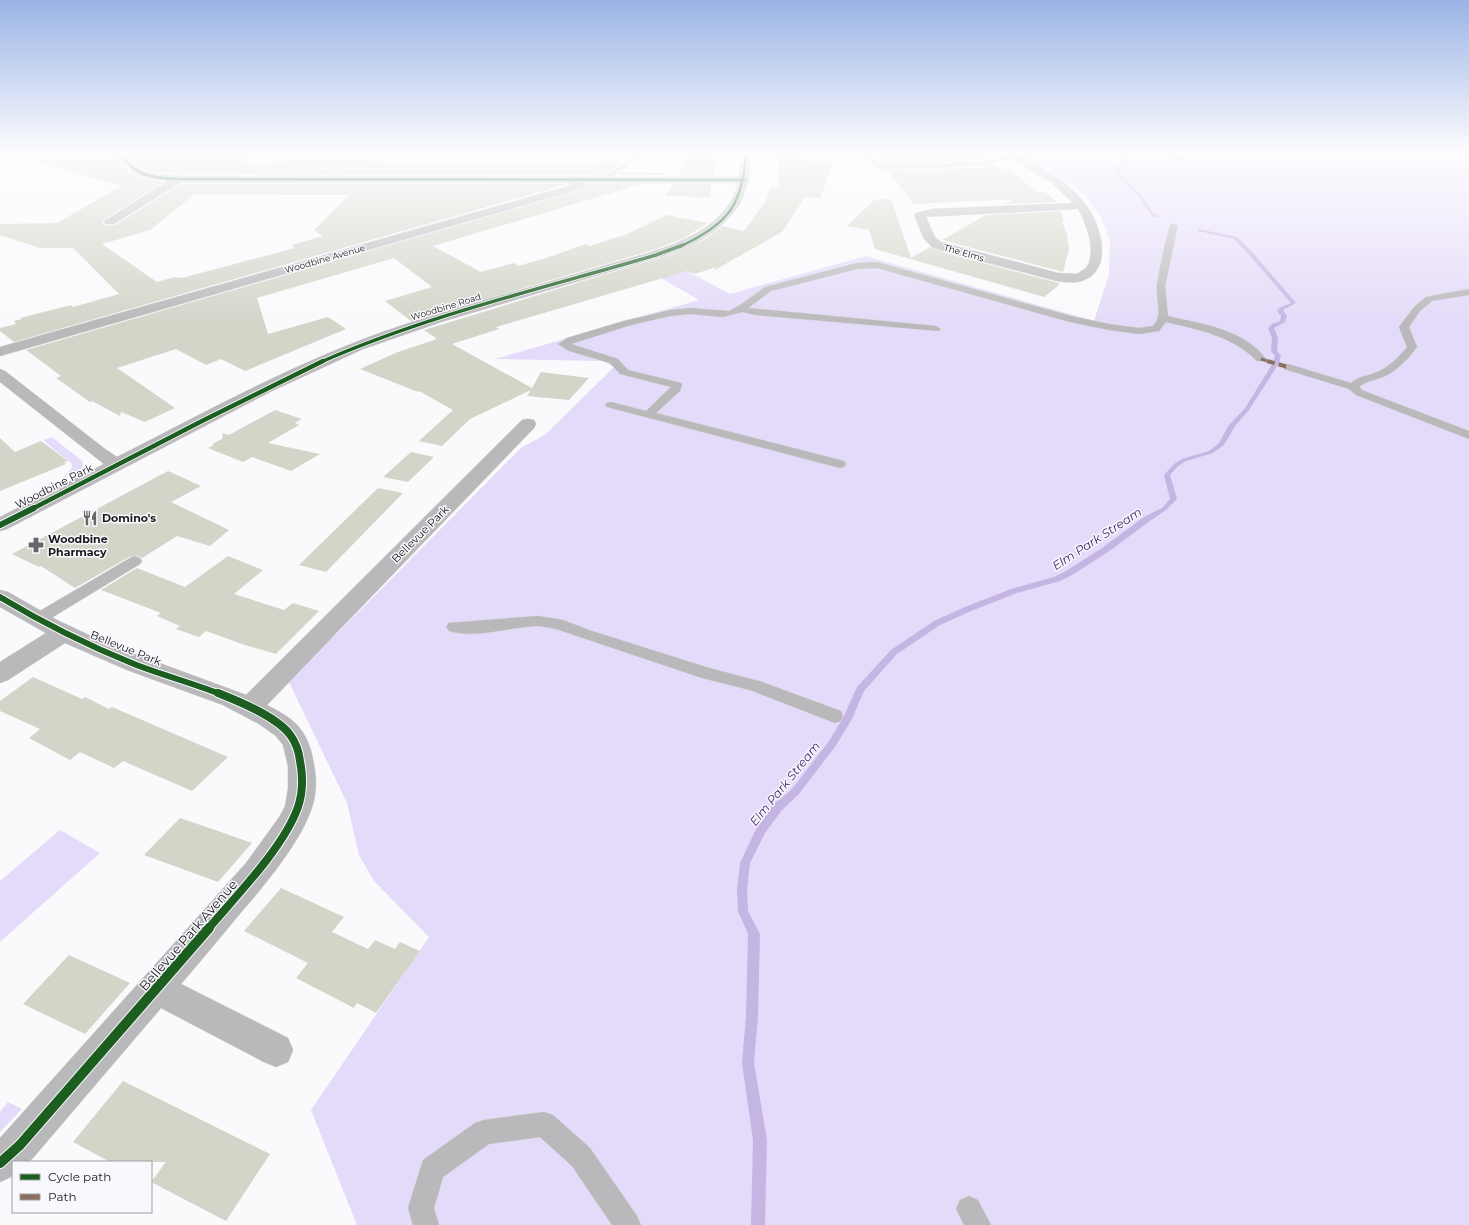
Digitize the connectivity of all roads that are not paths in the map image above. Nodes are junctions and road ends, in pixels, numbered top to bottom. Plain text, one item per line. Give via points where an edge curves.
1 (129, 210) edge
2 (495, 210) edge
3 (730, 210) edge
4 (978, 210) edge
5 (1084, 210) edge
6 (110, 222) dead end
7 (1174, 226) dead end
8 (1469, 292) edge
9 (1441, 298) junction
10 (1469, 300) edge
11 (740, 309) junction
12 (1163, 318) junction
13 (936, 328) dead end
14 (0, 352) edge
15 (1261, 359) dead end
16 (1288, 367) dead end
17 (0, 374) edge
18 (1353, 387) junction
19 (611, 405) dead end
20 (650, 414) junction
21 (528, 424) dead end
22 (1469, 435) edge
23 (116, 464) junction
24 (840, 464) dead end
25 (0, 525) edge
26 (135, 561) dead end
27 (0, 597) edge
28 (38, 619) junction
29 (454, 627) dead end
30 (63, 633) junction
31 (0, 674) edge
32 (250, 706) junction
33 (835, 716) dead end
34 (157, 989) junction
35 (276, 1050) dead end
36 (0, 1163) edge
37 (426, 1225) edge
38 (628, 1225) edge

1 - 6 street
2 - 14 street, Woodbine Avenue
3 - 23 street, Woodbine Road via 711,229 662,252 456,312 374,340 289,377
4 - 5 street, The Elms via 920,215 930,239 937,245 1064,278 1085,276 1096,260 1094,227
7 - 12 lane via 1161,286
8 - 9 lane
9 - 10 lane
9 - 18 lane via 1429,298 1422,303 1405,325 1404,330 1412,343 1408,353 1392,368 1357,382
11 - 12 lane via 768,289 857,266 877,265 1089,324 1145,332 1157,328
11 - 13 lane
11 - 20 lane via 729,314 696,310 659,315 578,337 563,344 614,361 624,372 677,385 676,390
12 - 15 lane via 1232,336
16 - 18 lane
17 - 23 street, Woodbine Park
18 - 22 lane via 1360,393
19 - 20 lane
20 - 24 lane
21 - 32 street, Bellevue Park
23 - 25 street, Woodbine Park
26 - 28 lane
27 - 28 street, Bellevue Park
28 - 30 street, Bellevue Park
29 - 33 lane via 538,621 558,624 708,674 754,684
30 - 31 street
30 - 32 street, Bellevue Park via 135,664
32 - 34 street, Bellevue Park Avenue via 287,730 298,750 302,774 299,806 271,855
34 - 35 street, Bellevue Park Avenue
34 - 36 street, Bellevue Park Avenue via 20,1144
37 - 38 lane via 421,1208 432,1169 484,1132 544,1124 581,1157

